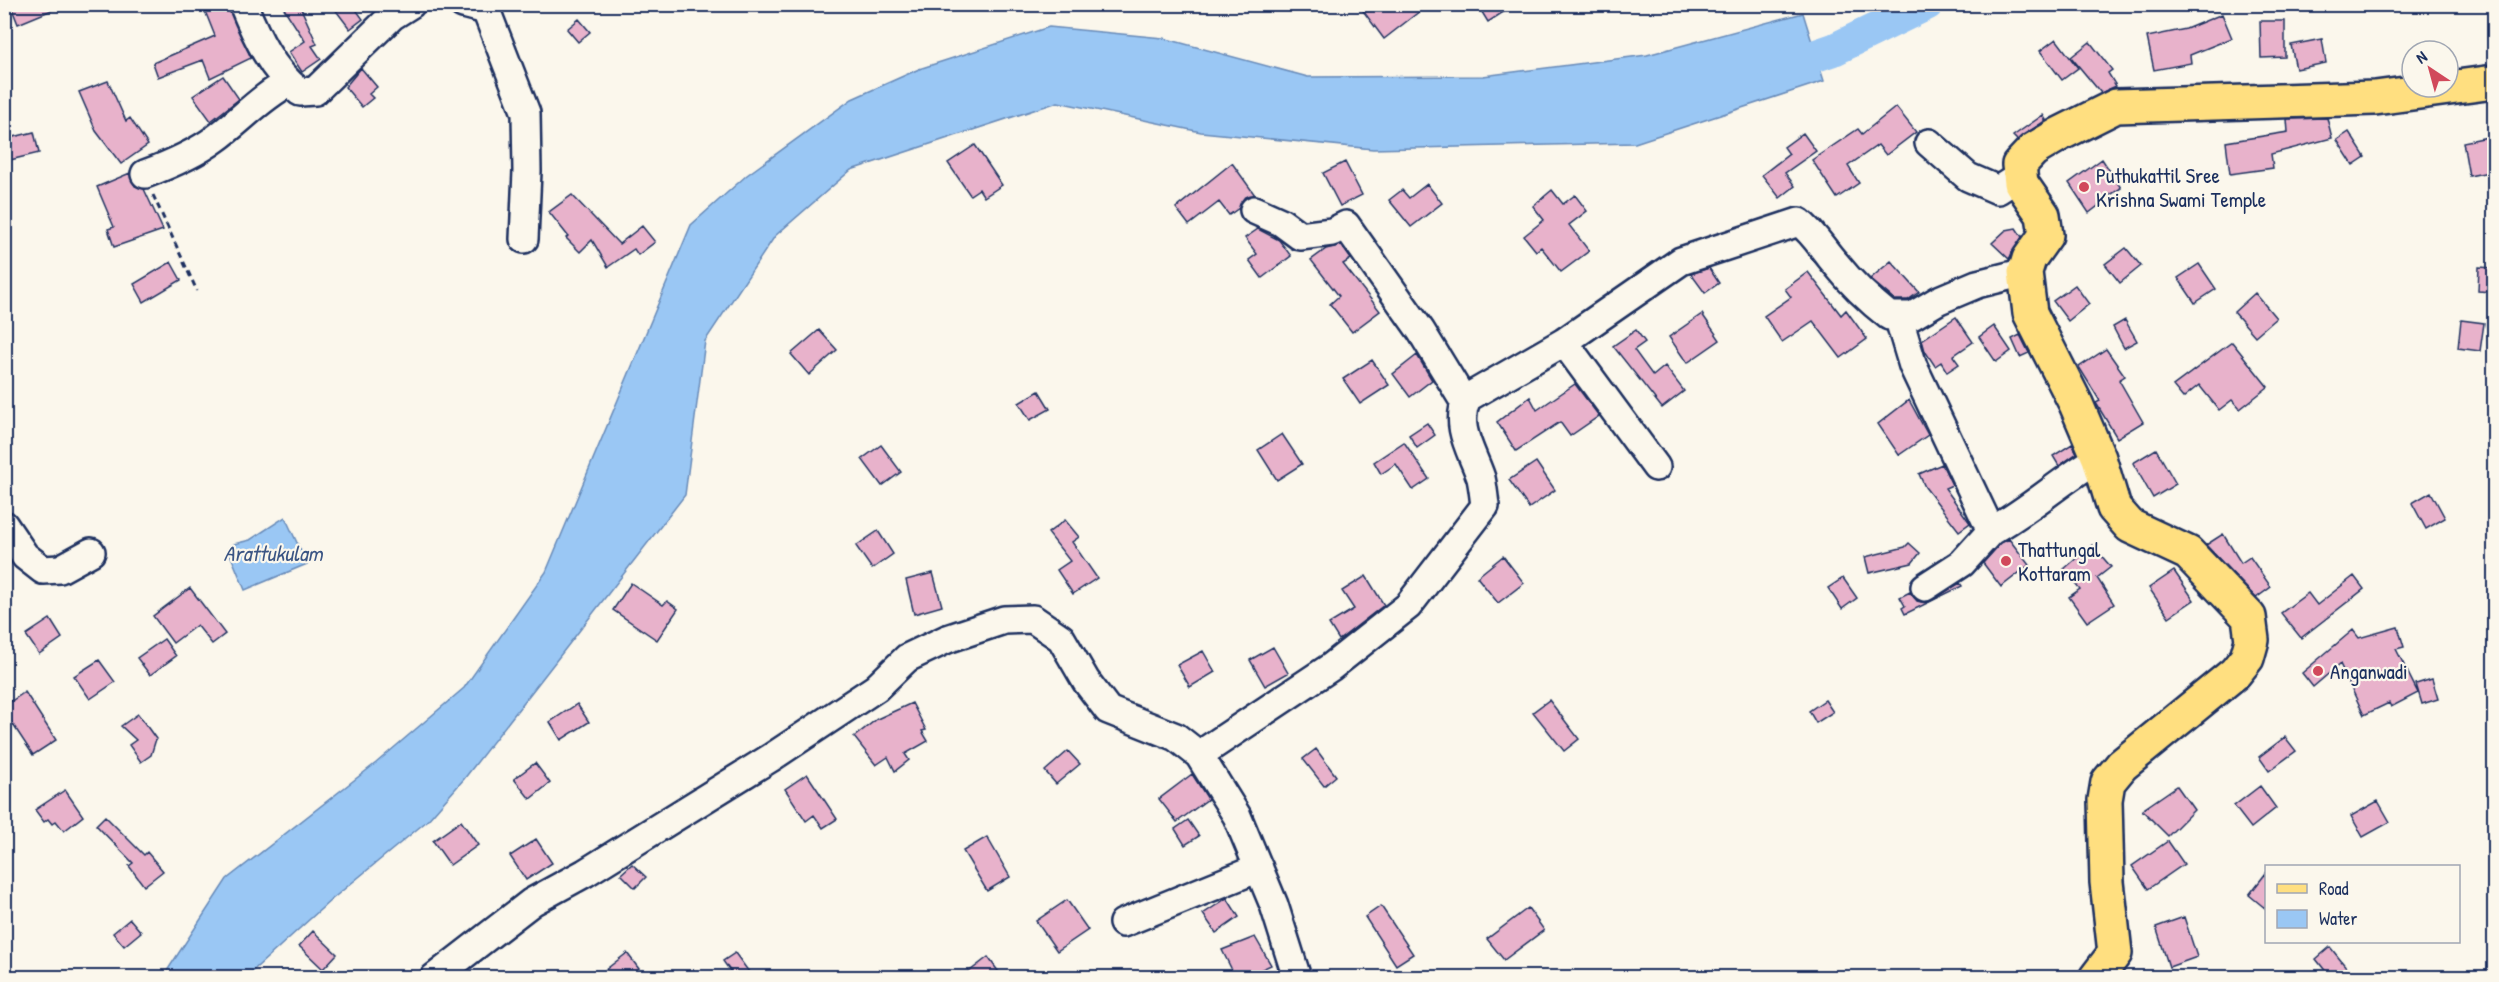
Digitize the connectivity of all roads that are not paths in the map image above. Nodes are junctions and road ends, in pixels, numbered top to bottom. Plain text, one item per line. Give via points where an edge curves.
1 (243, 4) edge
2 (411, 4) edge
3 (463, 4) edge
4 (2494, 82) edge
5 (288, 83) junction
6 (1929, 143) dead end
7 (145, 174) road end
8 (2020, 176) junction
9 (1254, 210) dead end
10 (524, 239) dead end
11 (2025, 272) junction
12 (1898, 316) junction
13 (1564, 342) junction
14 (1465, 402) junction
15 (2099, 458) junction
16 (1656, 467) dead end
17 (4, 525) edge
18 (1991, 531) junction
19 (90, 552) dead end
20 (1925, 587) dead end
21 (1199, 755) junction
22 (1259, 868) junction
23 (1123, 923) dead end
24 (434, 978) edge
25 (1297, 978) edge
26 (2096, 978) edge

1 - 5 street via 256,36
2 - 5 street via 392,16 315,91 300,92
3 - 10 street via 486,10 525,113
4 - 8 main road via 2376,98 2116,106 2033,150 2019,165
5 - 7 street via 214,140
6 - 8 street via 1968,177 1998,190
8 - 11 main road via 2043,215 2046,235
9 - 14 street via 1300,236 1332,232 1346,225 1421,331
11 - 12 street via 1977,284 1912,316
11 - 15 main road via 2030,313
12 - 13 street via 1889,316 1868,299 1800,222 1681,261
12 - 18 street via 1913,366
13 - 14 street
13 - 16 street
14 - 21 street via 1461,411 1464,437 1481,480 1485,506 1465,533 1408,606 1331,667
15 - 18 street via 2067,477 2016,518
15 - 26 main road via 2114,508 2130,526 2188,553 2249,617 2252,640 2247,658 2235,673 2122,765 2108,782 2107,882 2115,953
17 - 19 street via 25,556 43,570 60,569
18 - 20 street via 1962,563
21 - 22 street via 1237,816
21 - 24 street via 1176,737 1108,710 1061,638 1033,619 1004,620 947,639 907,658 876,688 772,757 532,902
22 - 23 street
22 - 25 street

